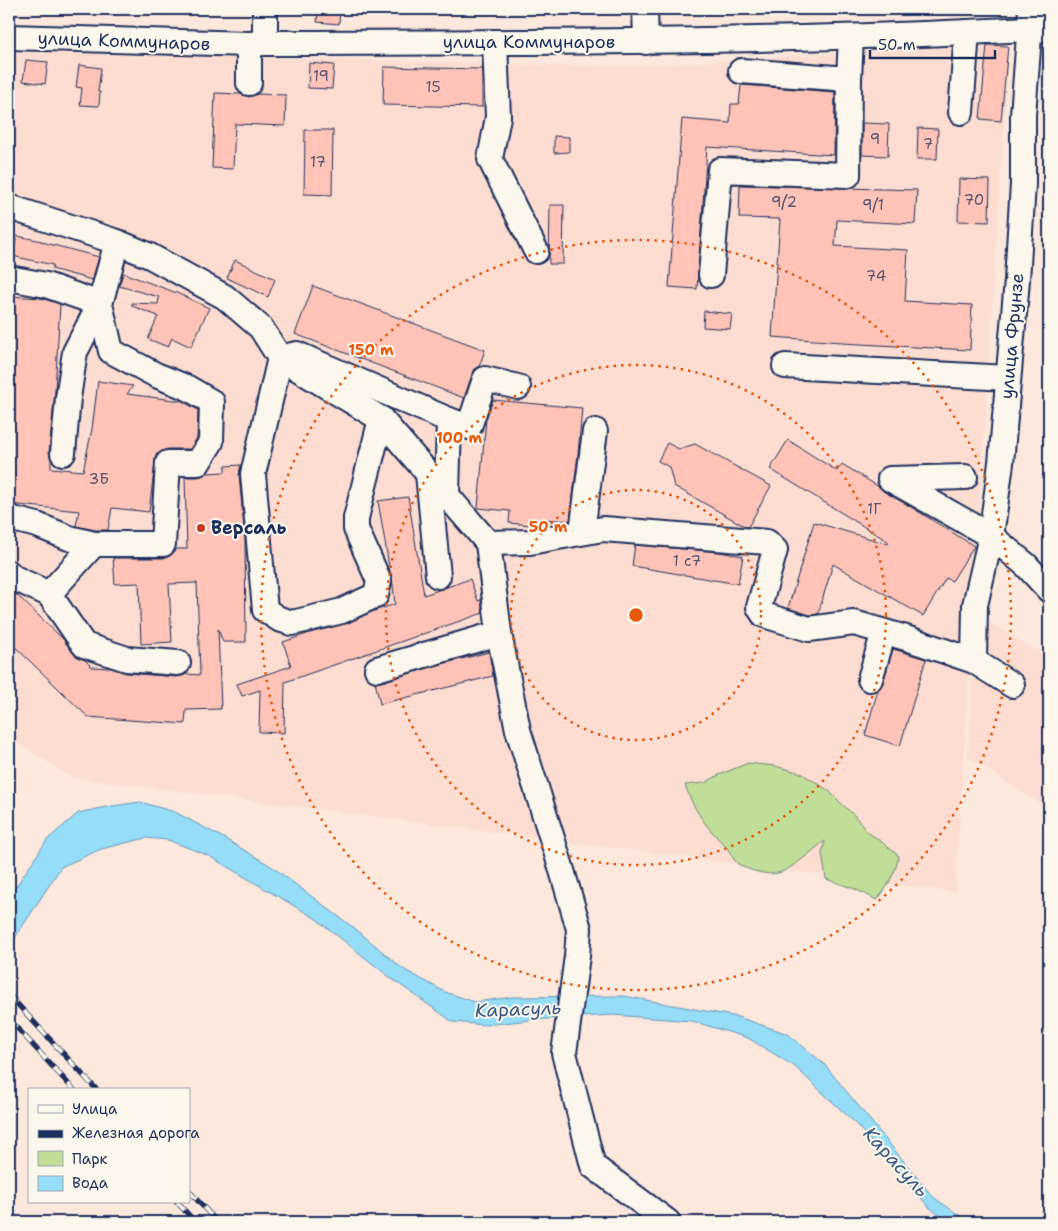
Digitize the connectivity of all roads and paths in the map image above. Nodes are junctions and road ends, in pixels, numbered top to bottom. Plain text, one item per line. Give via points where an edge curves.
1 (265, 9) edge
2 (645, 9) edge
3 (1037, 23) edge
4 (967, 32) junction
5 (851, 36) junction
6 (9, 37) edge
7 (495, 42) junction
8 (646, 42) junction
9 (257, 44) junction
10 (741, 71) dead end
11 (849, 79) junction
12 (249, 83) dead end
13 (961, 112) dead end
14 (9, 207) edge
15 (117, 242) junction
16 (536, 251) dead end
17 (711, 275) dead end
18 (9, 278) edge
19 (100, 304) junction
20 (280, 358) junction
21 (786, 366) dead end
22 (1008, 378) junction
23 (518, 387) dead end
24 (381, 419) junction
25 (449, 420) junction
26 (595, 431) dead end
27 (63, 452) dead end
28 (428, 474) junction
29 (965, 477) dead end
30 (447, 495) junction
31 (9, 518) edge
32 (582, 532) junction
33 (991, 536) junction
34 (488, 543) junction
35 (94, 544) junction
36 (9, 573) edge
37 (438, 576) dead end
38 (1049, 590) edge
39 (49, 594) junction
40 (884, 632) junction
41 (498, 633) junction
42 (974, 661) junction
43 (178, 663) dead end
44 (377, 669) dead end
45 (870, 679) dead end
46 (1012, 685) dead end
47 (668, 1222) edge

1 - 9 street
2 - 8 street
3 - 4 street, улица Коммунаров
3 - 22 street, улица Фрунзе via 1023,115 1023,184
4 - 5 street, улица Коммунаров
4 - 13 street
5 - 8 street, улица Коммунаров
5 - 11 street
6 - 9 street, улица Коммунаров
7 - 8 street, улица Коммунаров
7 - 9 street, улица Коммунаров via 425,50
7 - 16 street via 498,117 490,159
9 - 12 street
10 - 11 street
11 - 17 street via 848,176 720,170
14 - 15 street
15 - 19 street
15 - 20 street via 150,256 225,298 261,328
18 - 19 street via 46,285
19 - 27 street via 75,352
19 - 35 street via 111,350 212,402 210,442 198,463 168,463 163,544
20 - 24 street
20 - 24 street via 253,474 265,610 279,619 292,623 342,611 376,595 380,581 356,529 356,518
20 - 25 street via 297,354
21 - 22 street
22 - 33 street, улица Фрунзе
23 - 25 street via 485,378 470,427
24 - 28 street
25 - 30 street
26 - 32 street
28 - 30 street
28 - 37 street
29 - 33 street via 890,479
30 - 34 street
31 - 35 street
32 - 34 street via 530,542
32 - 40 street via 603,529 767,542 775,550 759,607 764,615 809,629 854,623
33 - 38 street via 1026,565
33 - 42 street, улица Фрунзе via 975,605
34 - 41 street
35 - 39 street
36 - 39 street
39 - 43 street via 84,645 127,660
40 - 42 street
40 - 45 street
41 - 44 street
41 - 47 street via 518,730 579,929 564,1053 593,1166
42 - 46 street

